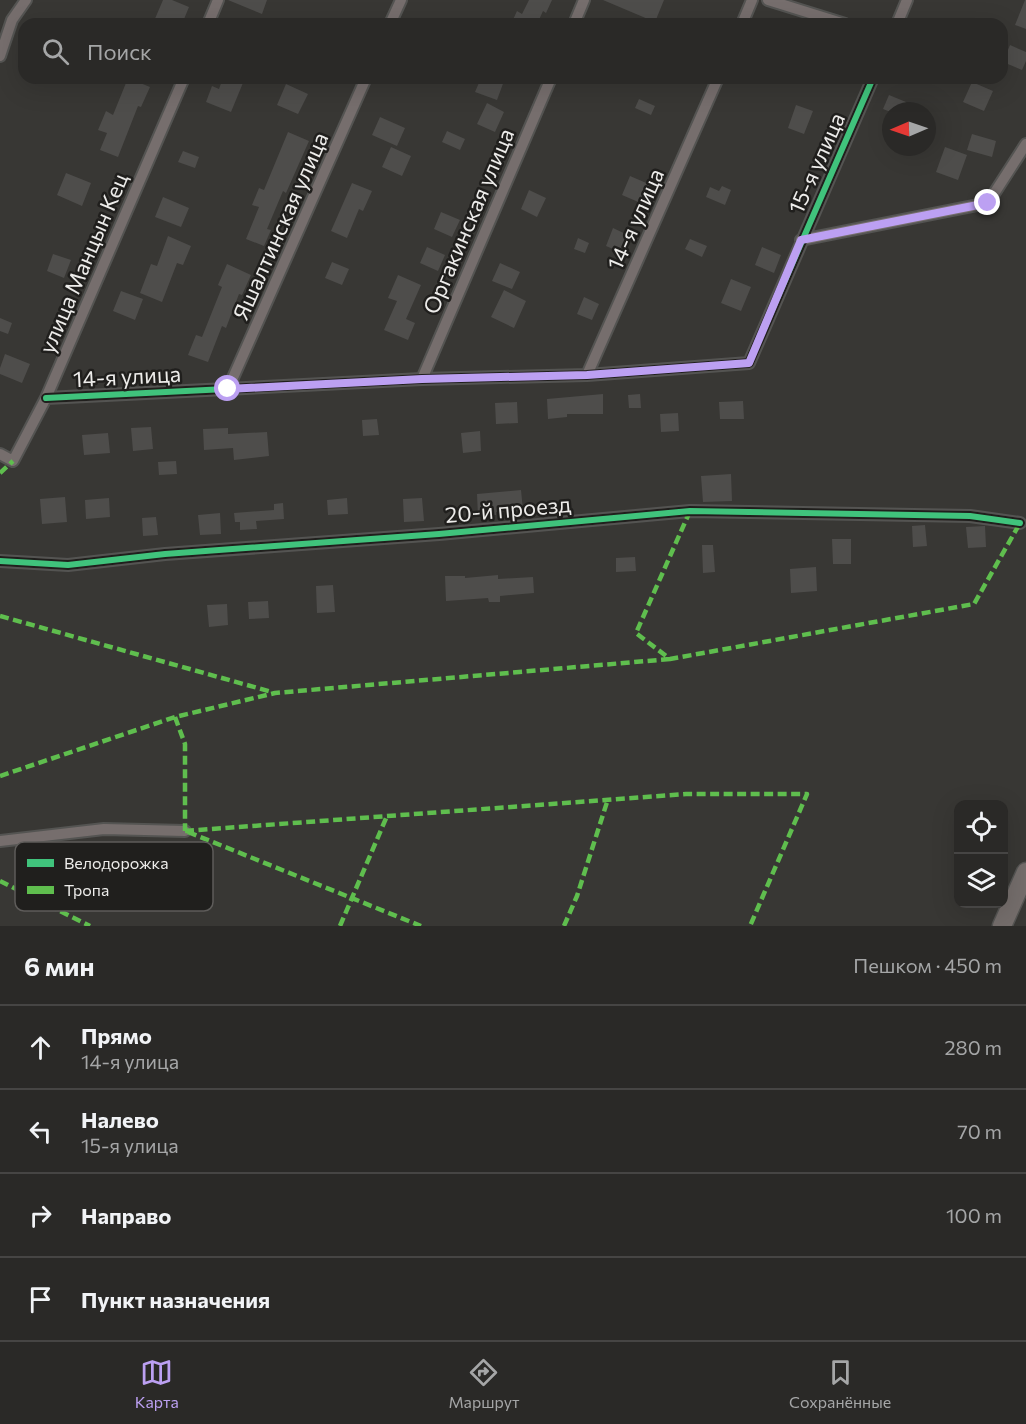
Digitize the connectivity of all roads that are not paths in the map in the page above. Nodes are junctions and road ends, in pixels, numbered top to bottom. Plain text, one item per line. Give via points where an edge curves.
1 (26, 0) edge
2 (218, 0) edge
3 (401, 0) edge
4 (584, 0) edge
5 (752, 0) edge
6 (768, 0) edge
7 (907, 0) edge
8 (210, 18) edge
9 (393, 18) edge
10 (576, 18) edge
11 (744, 18) edge
12 (826, 18) edge
13 (900, 18) edge
14 (0, 56) edge
15 (181, 84) edge
16 (363, 84) edge
17 (547, 84) edge
18 (715, 84) edge
19 (870, 84) edge
20 (1026, 144) edge
21 (801, 240) junction
22 (749, 363) joint
23 (587, 375) junction
24 (422, 379) junction
25 (228, 389) junction
26 (46, 398) junction
27 (0, 454) edge
28 (1020, 523) dead end
29 (0, 561) edge
30 (185, 831) dead end
31 (0, 840) edge
32 (1026, 872) edge
33 (1002, 926) edge

1 - 14 street via 12,20
2 - 8 street
3 - 9 street
4 - 10 street
5 - 11 street
6 - 12 street
7 - 13 street
15 - 26 street, улица Манцын Кец
16 - 25 street, Яшалтинская улица
17 - 24 street, Оргакинская улица
18 - 23 street, 14-я улица
19 - 21 street, 15-я улица
20 - 21 street via 988,203
21 - 22 street, 15-я улица
22 - 23 street, 14-я улица
23 - 24 street, 14-я улица
24 - 25 street, 14-я улица
25 - 26 street, 14-я улица
26 - 27 street, улица Манцын Кец via 12,460
28 - 29 street, 20-й проезд via 970,516 690,511 68,565
30 - 31 street via 104,829
32 - 33 highway

